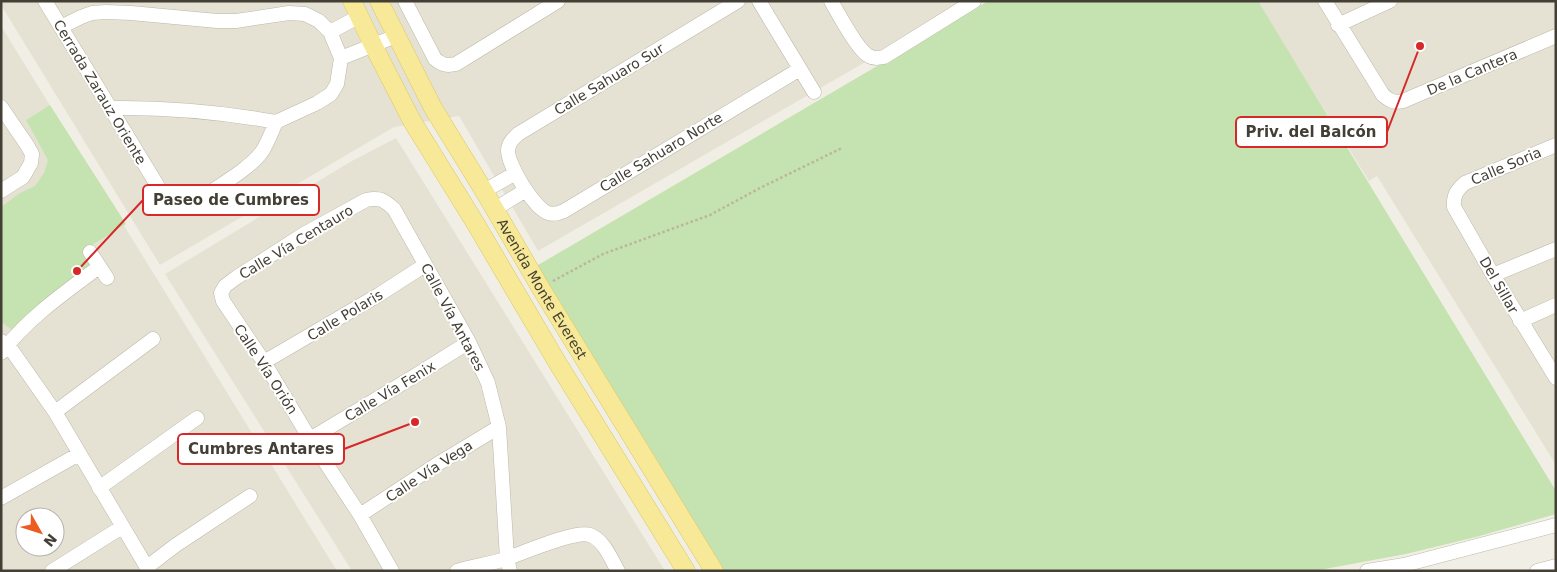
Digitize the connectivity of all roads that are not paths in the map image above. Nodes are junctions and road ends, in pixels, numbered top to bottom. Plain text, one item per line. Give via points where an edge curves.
1 (45, 1) edge
2 (380, 1) edge
3 (405, 1) edge
4 (558, 1) edge
5 (738, 1) edge
6 (759, 1) edge
7 (831, 1) edge
8 (974, 1) edge
9 (1324, 1) edge
10 (1390, 1) edge
11 (356, 9) edge
12 (1338, 25) junction
13 (61, 27) junction
14 (330, 32) junction
15 (396, 36) junction
16 (1556, 36) edge
17 (373, 45) junction
18 (341, 58) junction
19 (800, 70) junction
20 (814, 92) dead end
21 (1, 107) edge
22 (110, 108) junction
23 (276, 122) junction
24 (1556, 145) edge
25 (521, 182) junction
26 (1458, 190) joint
27 (1, 191) edge
28 (484, 191) junction
29 (376, 198) joint
30 (495, 209) junction
31 (474, 220) junction
32 (1556, 250) edge
33 (90, 252) dead end
34 (425, 265) junction
35 (1493, 275) junction
36 (221, 294) joint
37 (1556, 305) edge
38 (1520, 321) junction
39 (153, 339) dead end
40 (469, 342) junction
41 (3, 346) edge
42 (264, 362) junction
43 (1556, 378) edge
44 (54, 412) junction
45 (198, 418) dead end
46 (499, 427) junction
47 (310, 439) junction
48 (79, 454) junction
49 (99, 488) junction
50 (250, 496) dead end
51 (1, 498) edge
52 (360, 515) junction
53 (1556, 525) edge
54 (122, 527) junction
55 (502, 565) edge
56 (1556, 566) edge
57 (148, 569) edge
58 (52, 571) edge
59 (392, 571) edge
60 (457, 571) edge
61 (618, 571) edge
62 (686, 571) edge
63 (714, 571) edge
64 (1367, 571) edge
65 (1537, 571) edge

1 - 13 street, Cerrada Zarauz Oriente
2 - 15 main road, Avenida Monte Everest
3 - 4 street via 435,59 449,66
5 - 25 street, Calle Sahuaro Sur via 518,134 509,145 508,152
6 - 19 street
7 - 8 street via 860,48 875,58 884,57
9 - 12 street
10 - 12 street
11 - 14 street
11 - 17 main road, Avenida Monte Everest
12 - 16 street, De la Cantera via 1383,94 1395,102
13 - 14 street via 92,13 106,12 217,21 289,13 305,14
13 - 22 street, Cerrada Zarauz Oriente
14 - 18 street
15 - 17 street
15 - 28 main road, Avenida Monte Everest via 433,108
17 - 18 street
17 - 31 main road, Avenida Monte Everest via 412,121
18 - 23 street via 337,84 331,94 317,104
19 - 20 street
19 - 25 street, Calle Sahuaro Norte via 557,214 545,212
21 - 27 street via 32,154 23,178
22 - 23 street via 193,110
22 - 23 street, Cerrada Zarauz Oriente via 162,193 176,204 194,202 245,168 263,150
24 - 26 street, Calle Soria via 1465,183
25 - 28 street
25 - 30 street
26 - 35 street, Del Sillar via 1453,198 1454,207
28 - 30 main road, Avenida Monte Everest
29 - 34 street, Calle Vía Antares via 394,209
29 - 36 street, Calle Vía Centauro via 366,200 304,234 237,277 225,286
30 - 31 main road
30 - 63 main road, Avenida Monte Everest
31 - 62 main road, Avenida Monte Everest via 547,346
32 - 35 street
33 - 41 street via 103,273 48,304
34 - 40 street, Calle Vía Antares
34 - 42 street, Calle Polaris
35 - 38 street, Del Sillar
36 - 42 street, Calle Vía Orión via 223,302
37 - 38 street
38 - 43 street, Del Sillar
39 - 44 street
40 - 46 street, Calle Vía Antares via 488,382
40 - 47 street, Calle Vía Fenix
41 - 44 street
42 - 47 street, Calle Vía Orión
44 - 48 street
45 - 49 street
46 - 52 street, Calle Vía Vega
46 - 55 street, Calle Vía Antares
47 - 52 street, Calle Vía Orión
48 - 49 street
48 - 51 street
49 - 54 street
50 - 57 street via 176,545
52 - 59 street, Calle Vía Orión
53 - 64 street via 1404,565
54 - 57 street
54 - 58 street
55 - 60 street
55 - 61 street via 570,537 589,535 605,548
56 - 65 street

